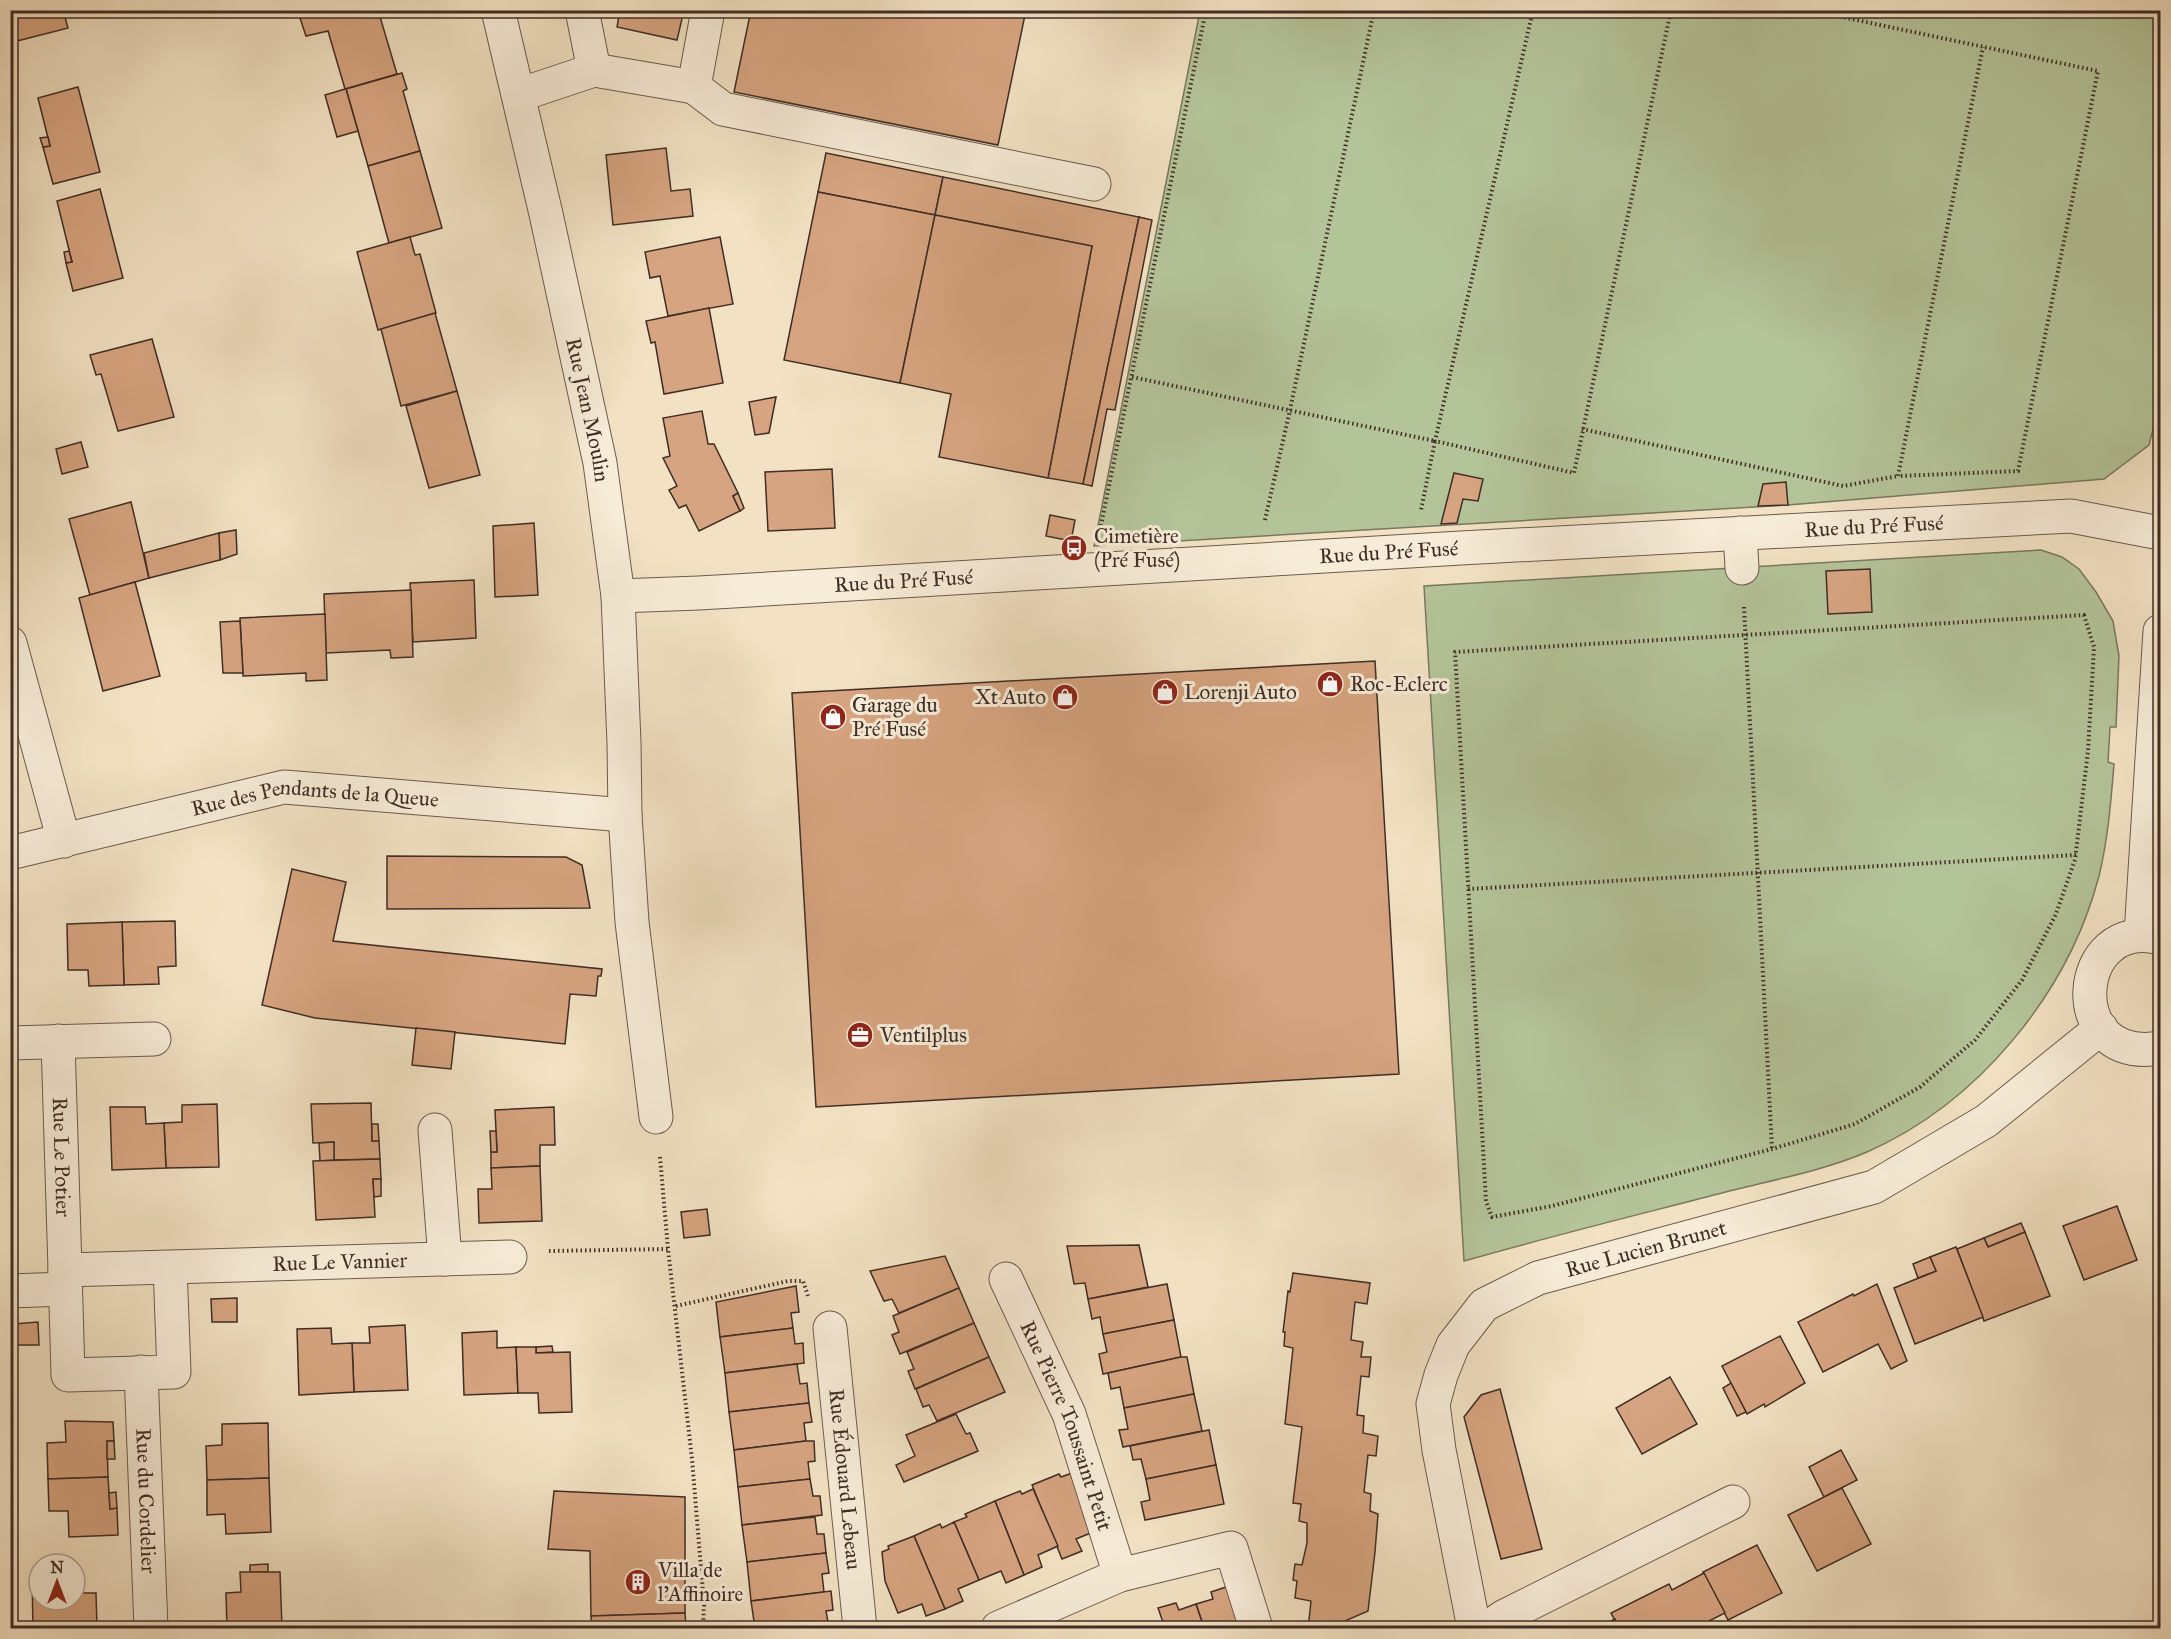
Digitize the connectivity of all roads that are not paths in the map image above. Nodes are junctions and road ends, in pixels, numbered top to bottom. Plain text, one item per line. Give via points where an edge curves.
1 (498, 10) edge
2 (582, 10) edge
3 (708, 10) edge
4 (594, 70) junction
5 (694, 87) junction
6 (519, 94) junction
7 (1094, 184) dead end
8 (2160, 532) edge
9 (1740, 533) junction
10 (1742, 568) road end
11 (618, 596) junction
12 (2160, 631) edge
13 (10, 643) edge
14 (624, 815) junction
15 (64, 841) junction
16 (10, 853) edge
17 (2151, 937) edge
18 (2101, 1028) junction
19 (154, 1039) dead end
20 (58, 1041) junction
21 (10, 1043) edge
22 (2160, 1048) edge
23 (656, 1117) road end
24 (435, 1130) dead end
25 (510, 1257) road end
26 (444, 1259) junction
27 (170, 1267) junction
28 (1006, 1279) dead end
29 (65, 1280) junction
30 (10, 1291) edge
31 (830, 1328) road end
32 (141, 1372) junction
33 (1733, 1502) dead end
34 (1120, 1575) junction
35 (151, 1629) edge
36 (860, 1629) edge
37 (998, 1629) edge
38 (1256, 1629) edge
39 (1474, 1629) edge
40 (1487, 1629) edge

1 - 6 street, Rue Jean Moulin
2 - 4 street
3 - 5 street
4 - 5 street
4 - 6 street
5 - 7 street via 723,109
6 - 11 street, Rue Jean Moulin via 600,463
8 - 9 street, Rue du Pré Fusé via 2071,516
9 - 10 street
9 - 11 street, Rue du Pré Fusé
11 - 14 street, Rue Jean Moulin
12 - 17 street
13 - 15 street
14 - 15 street, Rue des Pendants de la Queue via 284,787
14 - 23 street, Rue Jean Moulin via 632,922
15 - 16 street, Rue des Pendants de la Queue
17 - 18 street via 2124,940 2097,962 2088,996
18 - 22 street via 2130,1048
18 - 39 street, Rue Lucien Brunet via 1986,1121 1874,1187 1538,1278 1484,1305 1453,1346 1433,1404
19 - 20 street
20 - 21 street
20 - 29 street, Rue Le Potier
24 - 26 street
25 - 26 street, Rue Le Vannier
26 - 27 street, Rue Le Vannier
27 - 29 street, Rue Le Vannier
27 - 32 street via 174,1372
28 - 34 street, Rue Pierre Toussaint Petit via 1069,1414
29 - 30 street, Rue Le Vannier
29 - 32 street, Rue Le Potier via 68,1375
31 - 36 street, Rue Édouard Lebeau
32 - 35 street, Rue du Cordelier
33 - 40 street via 1503,1617
34 - 37 street
34 - 38 street via 1231,1548

